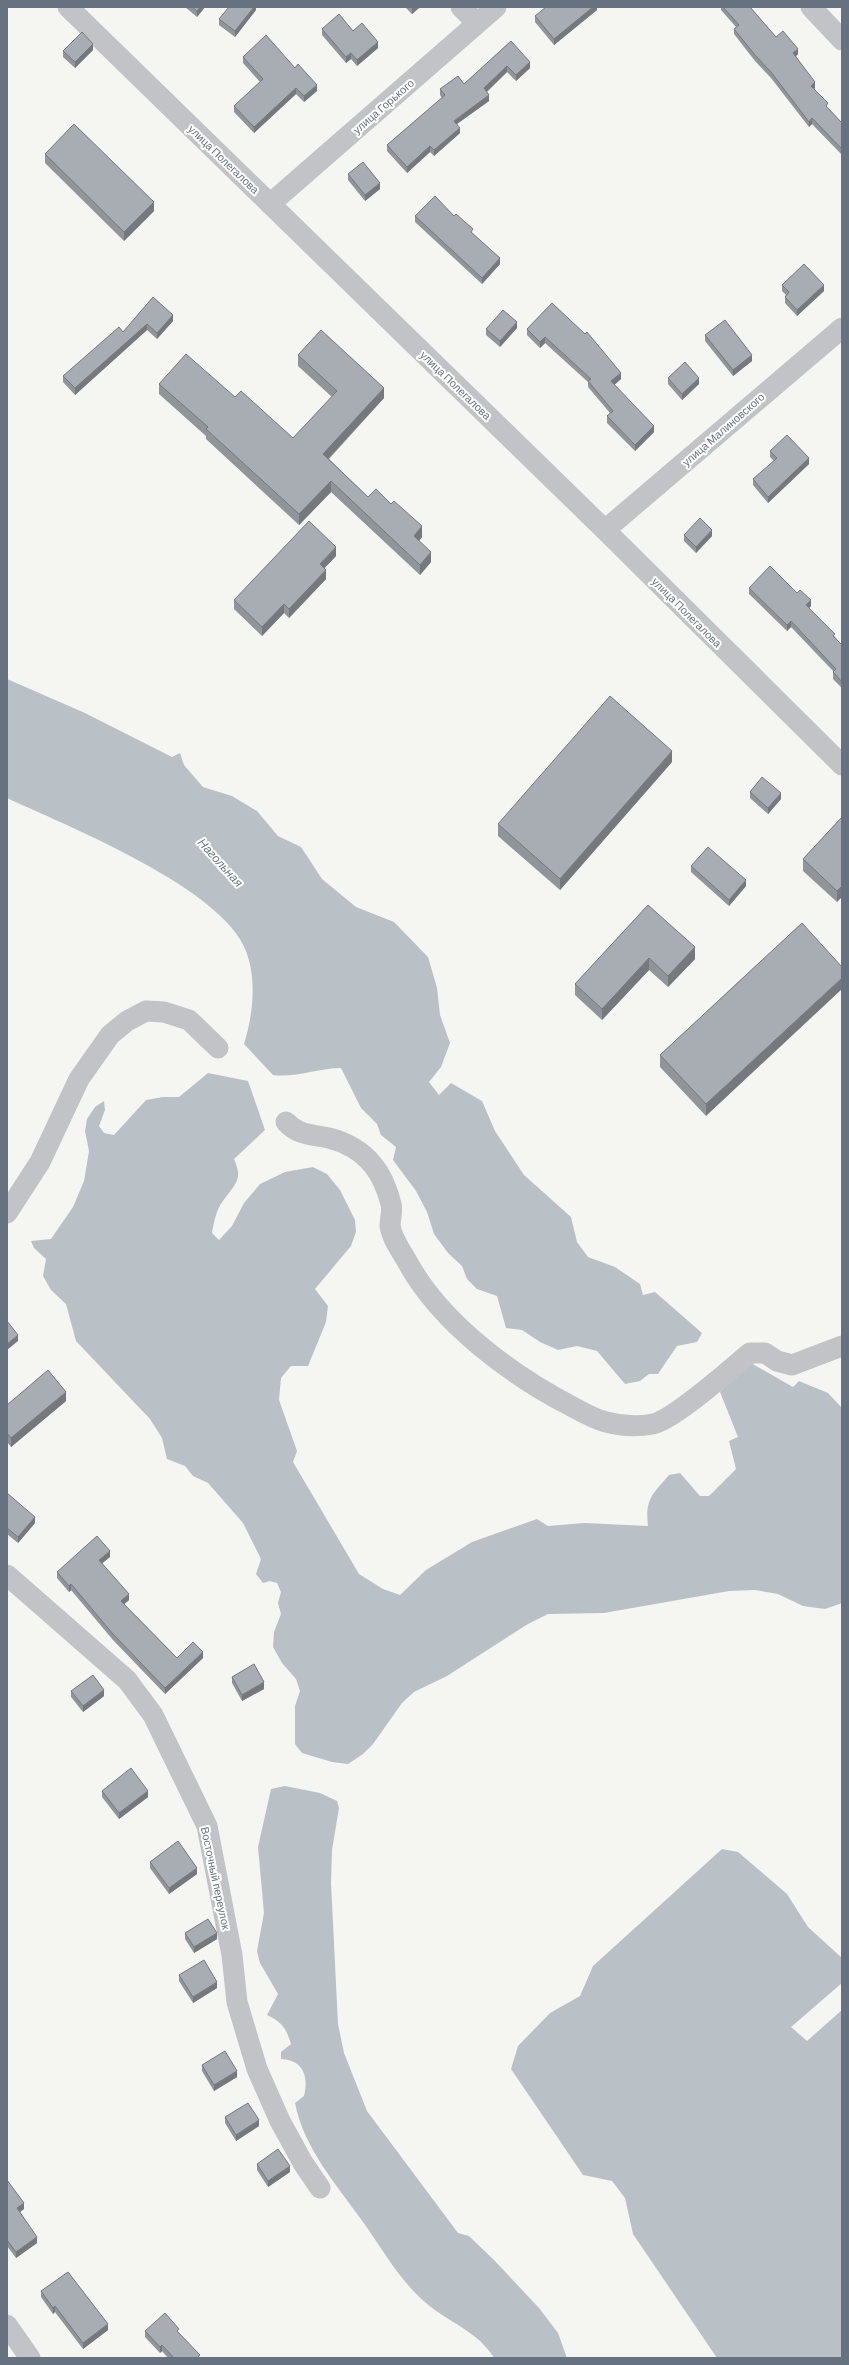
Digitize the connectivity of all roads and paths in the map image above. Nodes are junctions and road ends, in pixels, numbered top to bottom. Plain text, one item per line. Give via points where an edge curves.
1 (68, 7) edge
2 (462, 7) edge
3 (496, 7) edge
4 (811, 7) edge
5 (477, 23) junction
6 (842, 40) edge
7 (270, 204) junction
8 (842, 328) edge
9 (605, 530) junction
10 (842, 765) edge
11 (218, 1048) dead end
12 (286, 1122) dead end
13 (7, 1213) edge
14 (842, 1346) edge
15 (7, 1574) edge
16 (320, 2188) dead end
17 (7, 2325) edge
18 (30, 2358) edge

1 - 7 street, улица Полегалова
2 - 5 street
3 - 5 street, улица Горького
4 - 6 street
5 - 7 street, улица Горького
7 - 9 street, улица Полегалова
8 - 9 street, улица Малиновского
9 - 10 street, улица Полегалова
11 - 13 street via 189,1020 164,1012 146,1011 127,1021 110,1035 79,1079 40,1162
12 - 14 street via 294,1131 330,1138 356,1150 374,1165 391,1204 390,1226 394,1238 433,1300 452,1319 519,1376 547,1394 605,1422 632,1426 655,1424 673,1414 750,1353 765,1353 777,1361 792,1365
15 - 16 street, Восточный переулок via 127,1680 153,1715 207,1826 230,1948 237,2002 257,2069 280,2121
17 - 18 street

